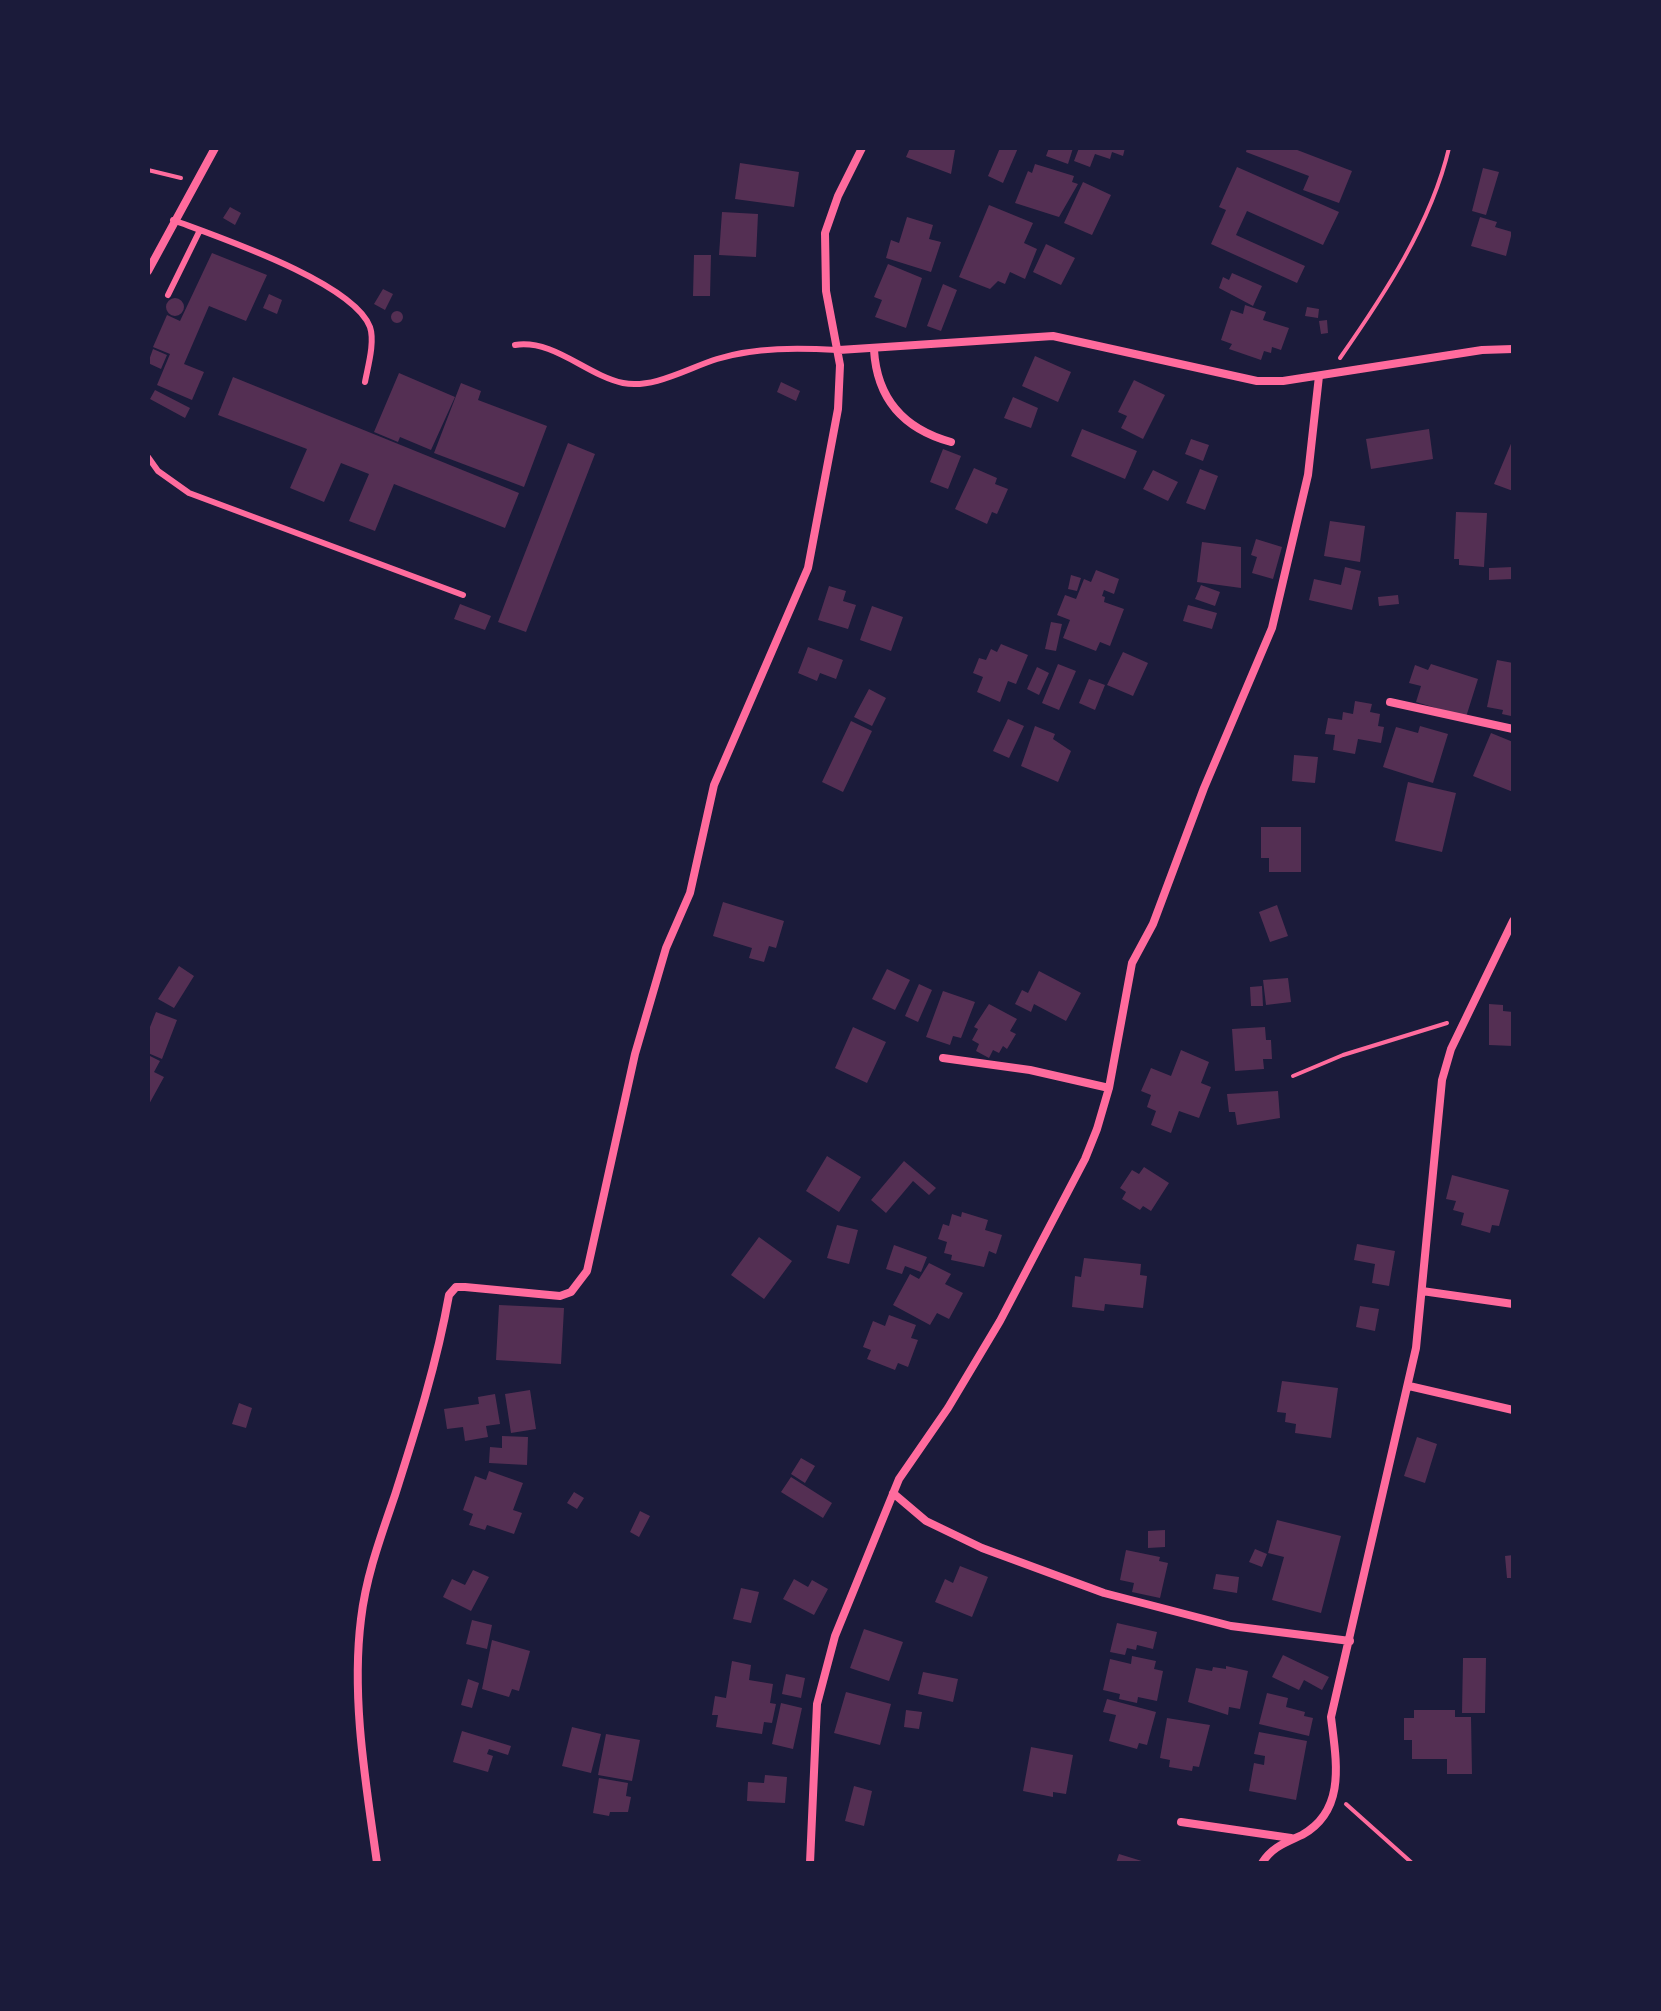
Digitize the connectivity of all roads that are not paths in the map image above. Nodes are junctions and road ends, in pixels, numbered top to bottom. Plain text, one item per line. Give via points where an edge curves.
1 (215, 148) edge
2 (862, 148) edge
3 (173, 220) junction
4 (200, 230) junction
5 (148, 271) edge
6 (168, 295) dead end
7 (515, 345) dead end
8 (1513, 349) edge
9 (839, 350) junction
10 (874, 350) junction
11 (1319, 376) junction
12 (365, 382) dead end
13 (951, 442) dead end
14 (148, 457) edge
15 (463, 595) dead end
16 (1390, 702) dead end
17 (1513, 729) edge
18 (1513, 921) edge
19 (1502, 948) junction
20 (1513, 950) edge
21 (943, 1058) dead end
22 (1109, 1088) junction
23 (1422, 1291) junction
24 (1513, 1304) edge
25 (1409, 1386) junction
26 (1513, 1410) edge
27 (893, 1493) junction
28 (1350, 1641) junction
29 (1181, 1822) dead end
30 (1294, 1839) junction
31 (377, 1863) edge
32 (810, 1863) edge
33 (1262, 1863) edge

1 - 3 street
2 - 9 street via 825,233 826,291
3 - 4 lane
3 - 5 street
4 - 6 lane
4 - 12 lane via 284,264 365,317 372,331
7 - 9 lane via 532,343 625,383 656,380 717,359 762,351
8 - 11 street via 1390,362
9 - 10 street
9 - 31 street via 838,409 808,568 714,785 690,893 666,948 635,1054 587,1271 571,1292 560,1296 465,1287 456,1287 449,1295 435,1365 371,1565 361,1620 364,1769
10 - 11 street via 1053,336 1257,381
10 - 13 street via 875,376 891,405 928,436
11 - 22 street via 1308,475 1272,628 1153,924 1132,963
14 - 15 lane via 189,493
16 - 17 street
18 - 19 street
19 - 20 street
19 - 23 street via 1451,1049 1436,1104
21 - 22 street
22 - 27 street via 1085,1159 1000,1321
23 - 24 street
23 - 25 street
25 - 26 street
25 - 28 street
27 - 28 street via 926,1521 968,1542 1104,1593 1231,1626
27 - 32 street via 857,1575 817,1704
28 - 30 street via 1331,1717 1335,1794 1316,1827
29 - 30 street
30 - 33 street via 1274,1848

